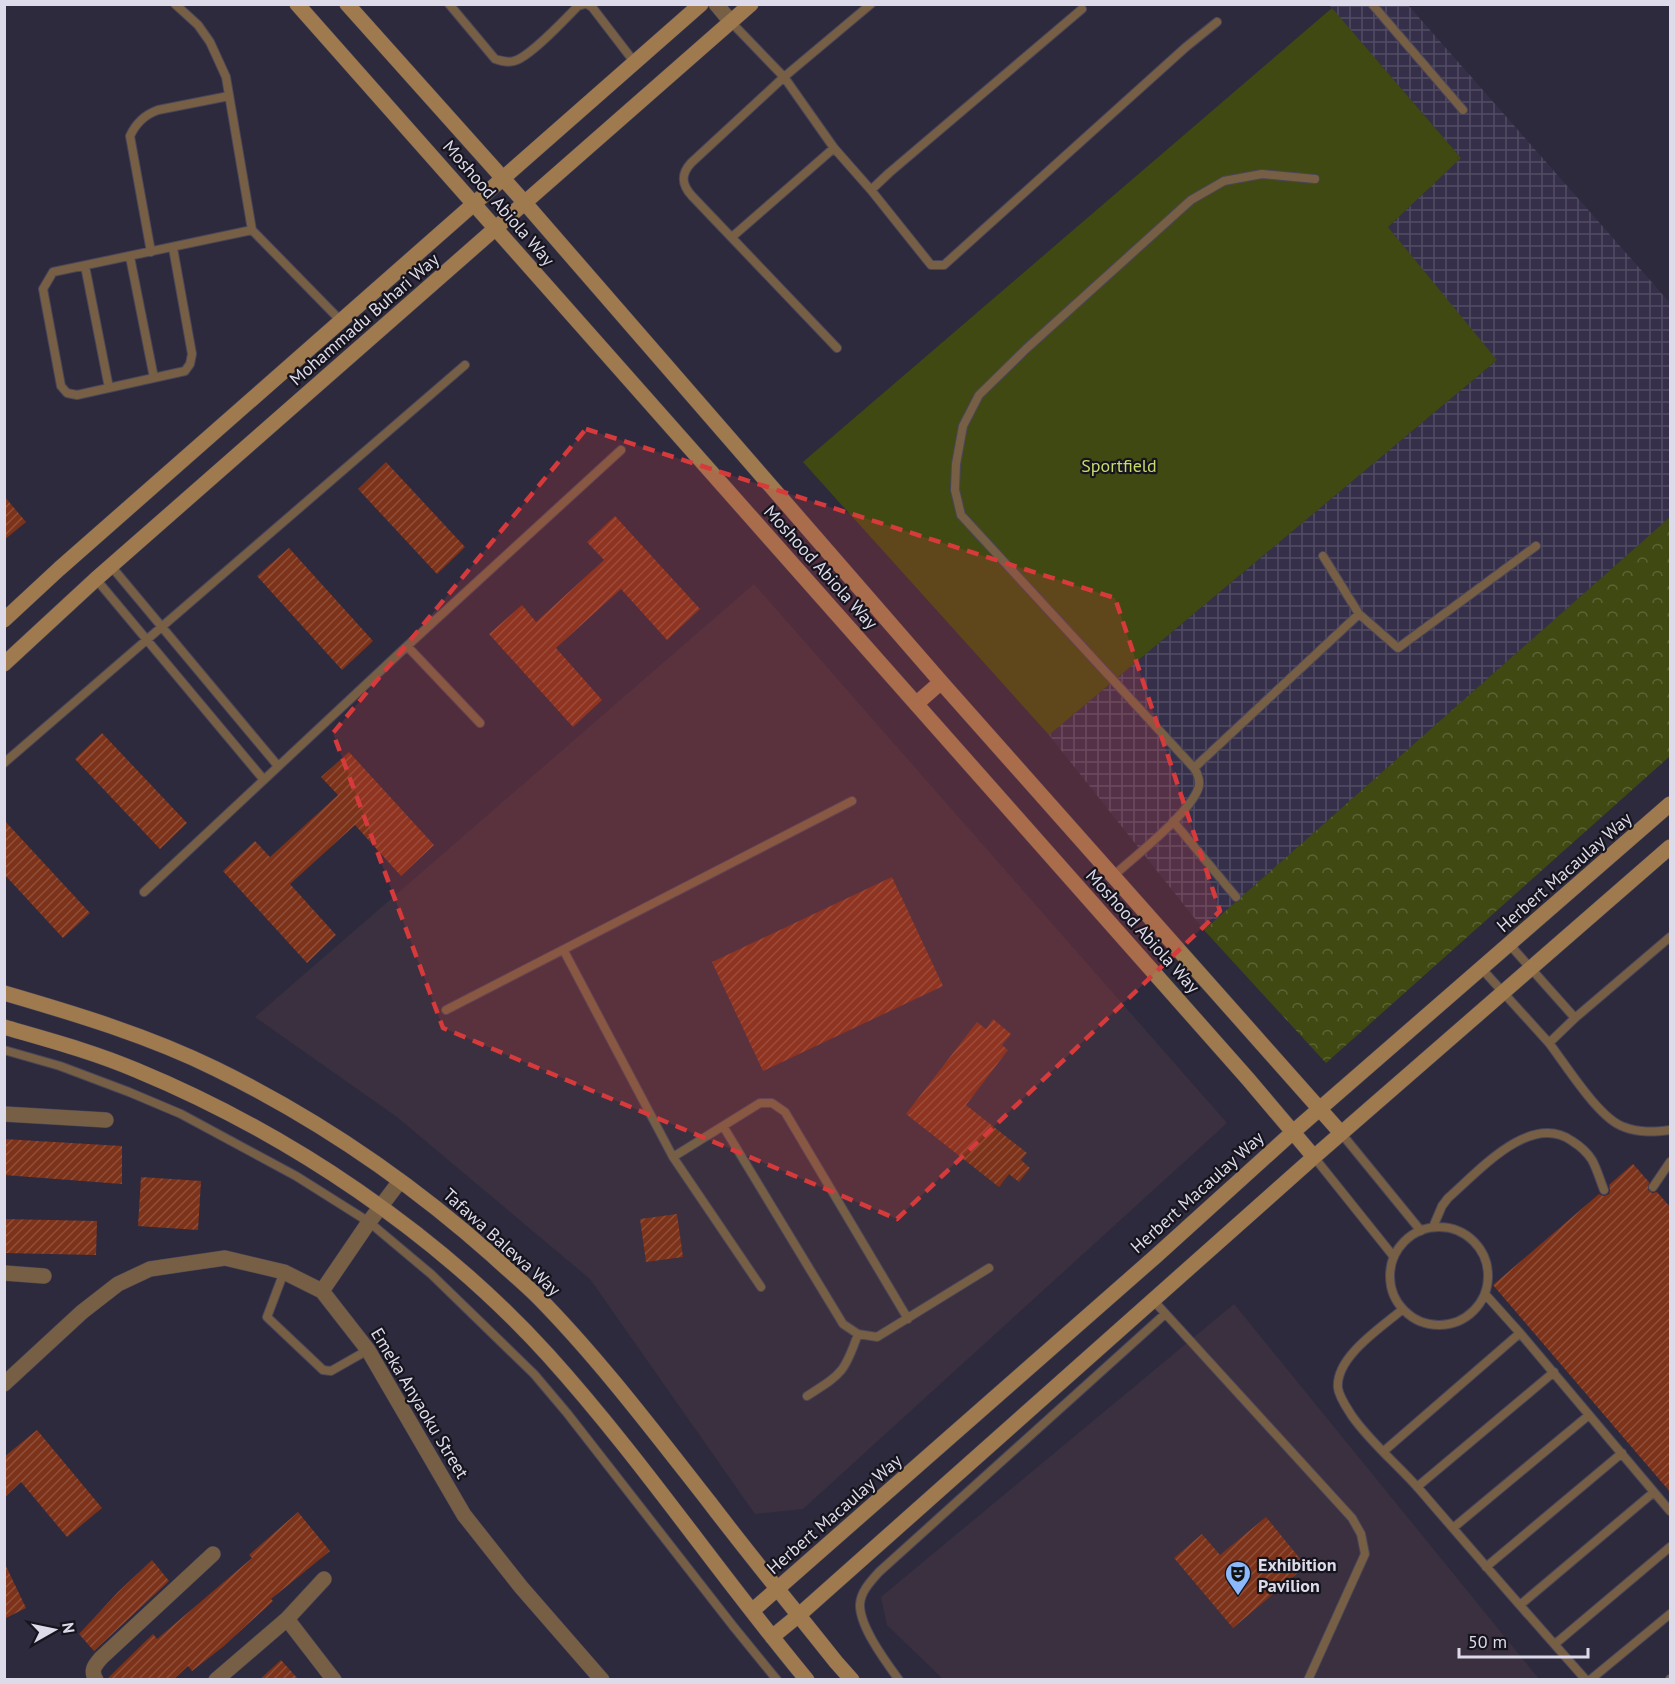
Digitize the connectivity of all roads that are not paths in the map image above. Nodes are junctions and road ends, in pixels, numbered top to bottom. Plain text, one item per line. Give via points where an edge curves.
1 (175, 4) edge
2 (297, 4) edge
3 (347, 4) edge
4 (449, 4) edge
5 (586, 4) edge
6 (701, 4) edge
7 (716, 4) edge
8 (751, 4) edge
9 (871, 4) edge
10 (1372, 4) edge
11 (1082, 9) dead end
12 (731, 22) junction
13 (1218, 22) dead end
14 (635, 63) junction
15 (784, 77) junction
16 (229, 96) junction
17 (1463, 110) dead end
18 (834, 148) junction
19 (503, 179) junction
20 (1314, 179) dead end
21 (871, 190) junction
22 (525, 203) junction
23 (474, 204) junction
24 (496, 229) junction
25 (252, 230) junction
26 (732, 237) junction
27 (173, 248) junction
28 (151, 252) junction
29 (130, 256) junction
30 (86, 266) junction
31 (341, 321) junction
32 (837, 348) dead end
33 (465, 365) dead end
34 (154, 378) junction
35 (109, 388) junction
36 (621, 450) dead end
37 (1536, 546) dead end
38 (1323, 556) dead end
39 (111, 566) junction
40 (96, 579) junction
41 (1359, 614) junction
42 (4, 620) edge
43 (161, 627) junction
44 (146, 641) junction
45 (406, 646) junction
46 (4, 664) edge
47 (941, 682) junction
48 (916, 704) junction
49 (480, 723) dead end
50 (4, 763) edge
51 (279, 766) junction
52 (1194, 768) junction
53 (264, 780) junction
54 (852, 801) dead end
55 (1671, 804) edge
56 (1173, 821) junction
57 (1671, 847) edge
58 (1112, 877) junction
59 (144, 892) dead end
60 (1236, 897) dead end
61 (1671, 937) edge
62 (1510, 945) junction
63 (564, 951) junction
64 (1482, 969) junction
65 (1531, 970) junction
66 (4, 993) edge
67 (1504, 993) junction
68 (446, 1010) dead end
69 (1575, 1018) junction
70 (4, 1027) edge
71 (1549, 1043) junction
72 (4, 1050) edge
73 (1320, 1108) junction
74 (4, 1114) edge
75 (106, 1120) dead end
76 (723, 1126) junction
77 (1671, 1130) edge
78 (1293, 1132) junction
79 (1341, 1133) junction
80 (673, 1157) junction
81 (1314, 1157) junction
82 (1671, 1162) edge
83 (400, 1181) junction
84 (1653, 1187) dead end
85 (1604, 1190) dead end
86 (380, 1206) junction
87 (369, 1222) junction
88 (1433, 1227) junction
89 (1421, 1231) junction
90 (1394, 1257) junction
91 (989, 1268) dead end
92 (284, 1272) junction
93 (4, 1273) edge
94 (44, 1276) dead end
95 (761, 1287) dead end
96 (322, 1291) junction
97 (1485, 1294) junction
98 (1152, 1300) junction
99 (1403, 1309) junction
100 (1166, 1314) junction
101 (908, 1319) junction
102 (1520, 1333) junction
103 (858, 1334) junction
104 (368, 1350) junction
105 (1554, 1372) junction
106 (4, 1384) edge
107 (807, 1396) dead end
108 (1589, 1415) junction
109 (1384, 1451) junction
110 (1622, 1453) junction
111 (1417, 1487) junction
112 (1654, 1492) junction
113 (1671, 1511) edge
114 (1453, 1528) junction
115 (1671, 1547) edge
116 (213, 1554) dead end
117 (1486, 1566) junction
118 (324, 1579) dead end
119 (779, 1588) junction
120 (1520, 1605) junction
121 (752, 1611) junction
122 (1671, 1614) edge
123 (799, 1615) junction
124 (287, 1620) junction
125 (772, 1637) junction
126 (1555, 1644) junction
127 (96, 1680) edge
128 (216, 1680) edge
129 (334, 1680) edge
130 (602, 1680) edge
131 (777, 1680) edge
132 (807, 1680) edge
133 (852, 1680) edge
134 (899, 1680) edge
135 (1308, 1680) edge
136 (1588, 1680) edge

1 - 16 lane via 210,42 226,77
2 - 23 main road, Moshood Abiola Way
3 - 19 main road, Moshood Abiola Way
4 - 5 lane via 495,59 506,63 528,53 578,6
5 - 14 lane
6 - 14 main road, Mohammadu Buhari Way
7 - 12 street
8 - 12 main road, Mohammadu Buhari Way
9 - 15 lane
10 - 17 lane
11 - 21 lane
12 - 15 lane
12 - 22 main road, Mohammadu Buhari Way
13 - 21 lane via 944,265 931,265
14 - 19 main road, Mohammadu Buhari Way
15 - 18 lane
15 - 26 lane via 685,170 682,178 686,189
16 - 25 lane
16 - 28 lane via 158,110 147,114 133,130 130,136
18 - 21 lane
18 - 26 lane
19 - 22 main road, Moshood Abiola Way
19 - 23 main road, Mohammadu Buhari Way
20 - 52 lane via 1262,174 1224,181 1191,200 1018,356 979,395 963,426 955,490 961,515
22 - 24 main road, Mohammadu Buhari Way
22 - 47 main road, Moshood Abiola Way
23 - 24 main road, Moshood Abiola Way
23 - 31 main road, Mohammadu Buhari Way
24 - 39 main road, Mohammadu Buhari Way
24 - 48 main road, Moshood Abiola Way
25 - 27 lane
25 - 31 lane
26 - 32 lane
27 - 28 lane
27 - 34 lane via 192,354 185,371
28 - 29 lane
29 - 30 lane
29 - 34 lane
30 - 35 lane
30 - 35 lane via 53,272 43,289 61,386 67,393 77,395
31 - 42 main road, Mohammadu Buhari Way
33 - 43 lane
34 - 35 lane
36 - 45 lane
37 - 41 lane via 1398,648
38 - 41 lane
39 - 40 main road, Mohammadu Buhari Way
39 - 43 lane
40 - 44 lane
40 - 46 main road, Mohammadu Buhari Way
41 - 52 lane
43 - 44 lane
43 - 51 lane
44 - 50 lane
44 - 53 lane
45 - 49 lane
45 - 51 lane
47 - 48 main road
47 - 58 main road, Moshood Abiola Way
48 - 78 main road, Moshood Abiola Way
51 - 53 lane
52 - 56 lane via 1198,788 1192,801
53 - 59 lane
54 - 63 lane
55 - 62 main road, Herbert Macaulay Way
56 - 58 lane
56 - 60 lane
57 - 65 main road
58 - 73 main road, Moshood Abiola Way
61 - 69 lane
62 - 64 main road, Herbert Macaulay Way
62 - 65 lane
63 - 68 lane
63 - 80 lane
64 - 67 lane
64 - 73 main road, Herbert Macaulay Way
65 - 67 main road
65 - 69 lane
66 - 83 main road, Tafawa Balewa Way via 132,1035 215,1069 297,1112
67 - 71 lane
67 - 79 main road
69 - 71 lane
70 - 86 main road via 136,1070 235,1117 346,1181
71 - 77 lane via 1602,1113 1637,1131
72 - 87 lane via 60,1066 181,1114 296,1176
73 - 78 main road, Herbert Macaulay Way
73 - 79 main road, Moshood Abiola Way
74 - 75 street
76 - 80 lane
76 - 101 lane via 760,1103 772,1103 785,1112
76 - 103 lane via 843,1324
78 - 81 main road, Moshood Abiola Way
78 - 119 main road, Herbert Macaulay Way
79 - 81 main road
79 - 89 lane
80 - 95 lane
81 - 90 lane
81 - 98 main road
82 - 84 lane
83 - 86 street
83 - 119 main road, Tafawa Balewa Way via 459,1226 537,1296 586,1350
85 - 88 lane via 1585,1150 1569,1138 1554,1133 1538,1134 1511,1144 1448,1198
86 - 87 street
86 - 121 main road via 494,1300 547,1354 617,1435
87 - 96 street
87 - 131 lane via 431,1274 534,1374
88 - 89 lane
88 - 97 lane via 1458,1231 1478,1246 1488,1269
89 - 90 lane via 1410,1237
90 - 99 lane via 1391,1284
91 - 101 lane
92 - 96 street, Emeka Anyaoku Street
92 - 104 lane via 267,1317 323,1370 331,1371
92 - 106 street, Emeka Anyaoku Street via 225,1258 150,1269 118,1284 82,1312
93 - 94 street
96 - 104 street, Emeka Anyaoku Street
97 - 99 lane via 1471,1314 1448,1325 1423,1323
97 - 102 lane
98 - 100 lane
98 - 123 main road
99 - 109 lane via 1355,1350 1338,1377 1338,1390 1353,1418
100 - 134 lane via 865,1588 860,1605 865,1625
100 - 135 lane via 1352,1518 1361,1534 1365,1554
101 - 103 lane via 877,1337
102 - 105 lane
102 - 109 lane
103 - 107 lane via 843,1370
104 - 130 street, Emeka Anyaoku Street via 464,1515
105 - 108 lane
105 - 111 lane
108 - 110 lane
108 - 114 lane
109 - 111 lane
110 - 112 lane
110 - 117 lane
111 - 114 lane
112 - 113 lane
112 - 120 lane
114 - 117 lane
115 - 126 lane
116 - 127 street via 101,1658 93,1667
117 - 120 lane
118 - 124 street
119 - 121 main road, Herbert Macaulay Way
119 - 123 main road, Tafawa Balewa Way
120 - 126 lane
121 - 125 main road
122 - 136 lane
123 - 125 main road
123 - 133 main road, Tafawa Balewa Way
124 - 128 street
124 - 129 street
125 - 132 main road
126 - 136 lane

